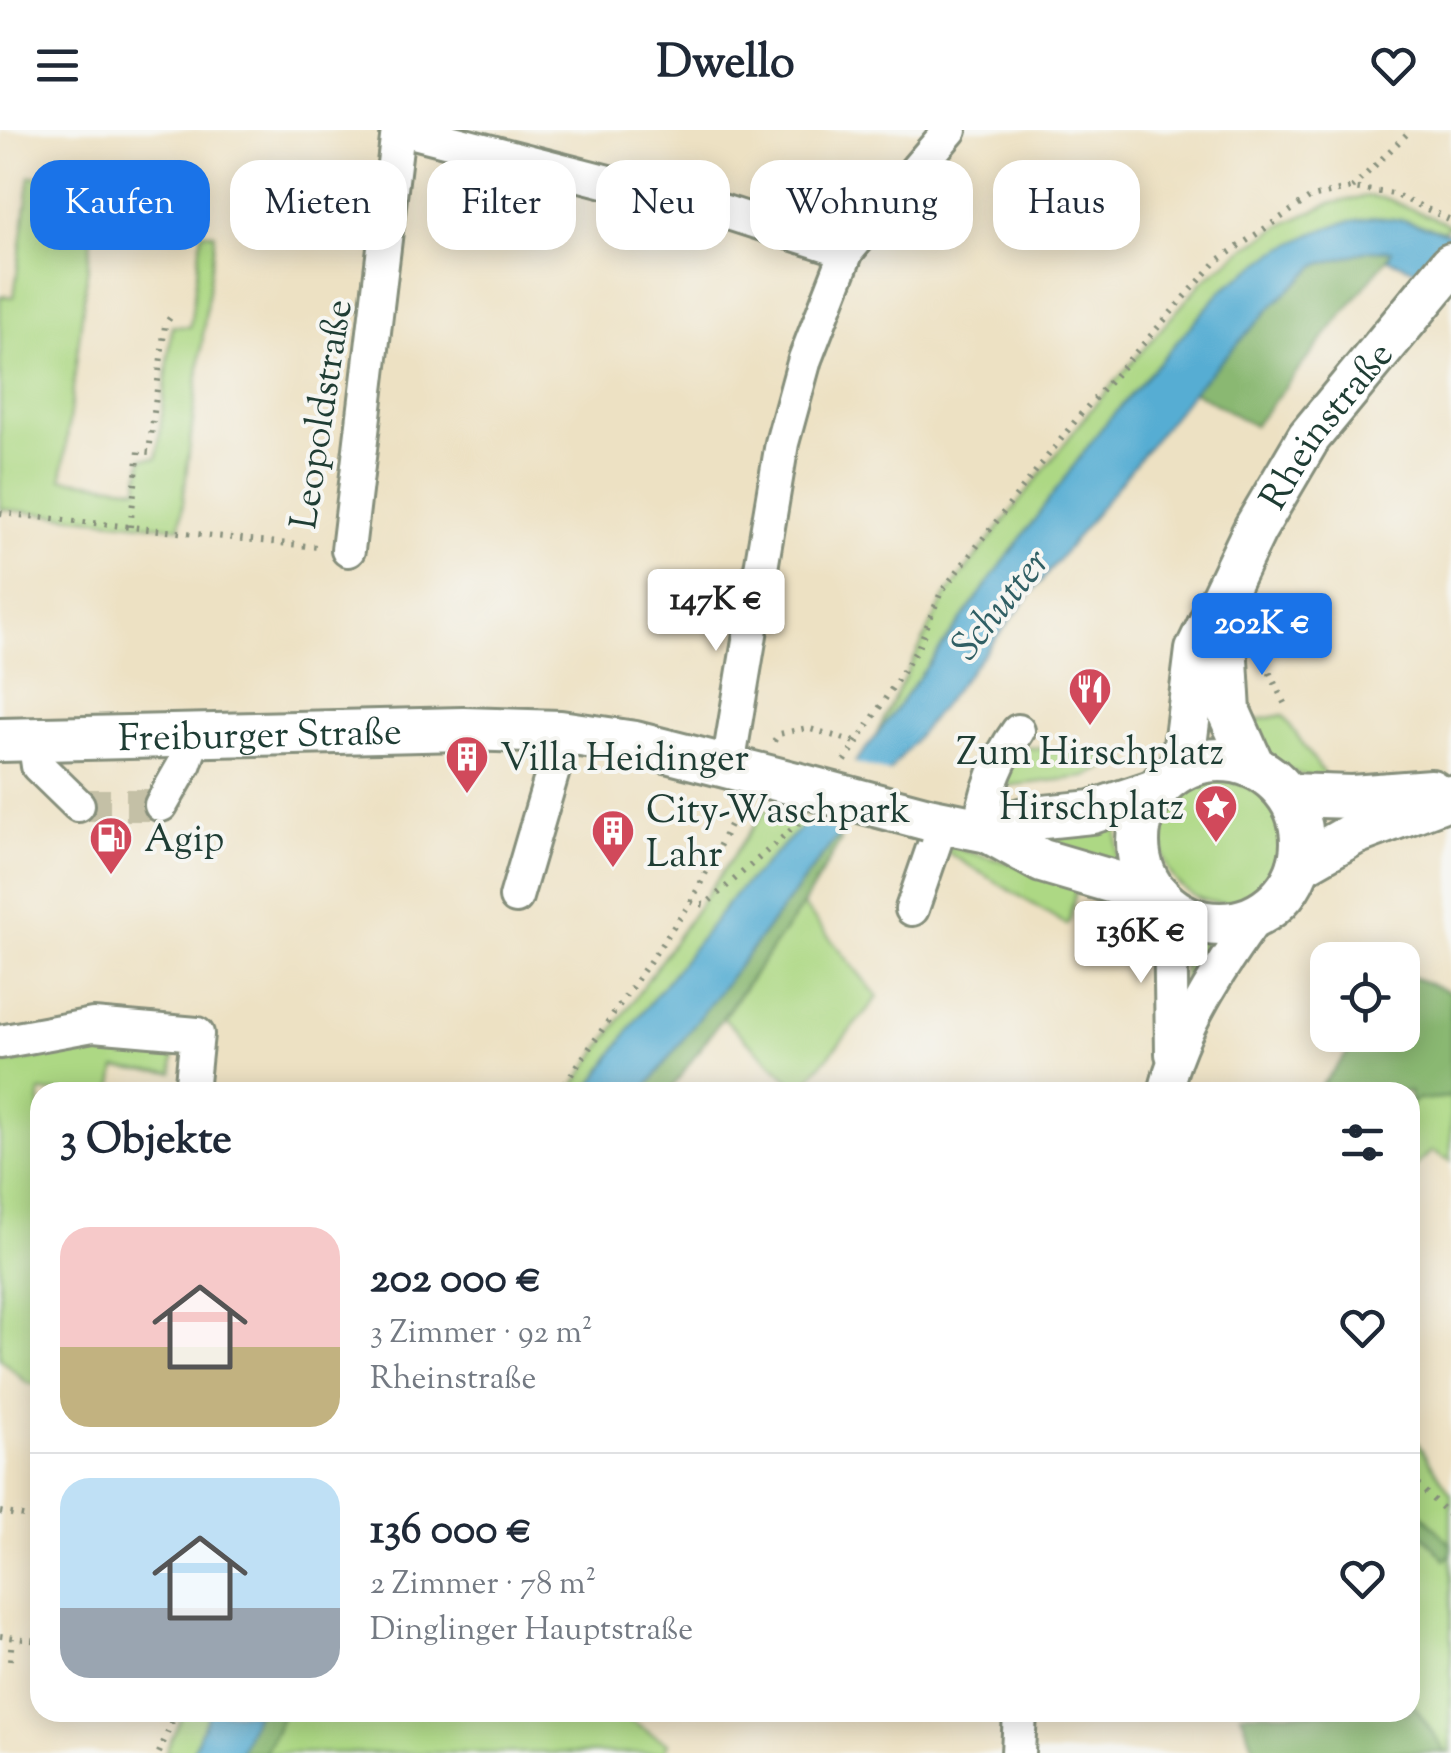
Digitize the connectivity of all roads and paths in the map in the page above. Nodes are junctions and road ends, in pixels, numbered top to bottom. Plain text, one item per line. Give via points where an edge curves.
1 (398, 130) edge
2 (406, 130) edge
3 (950, 130) edge
4 (1411, 130) edge
5 (1352, 188) junction
6 (1451, 220) edge
7 (848, 251) junction
8 (1451, 265) edge
9 (170, 316) dead end
10 (0, 513) edge
11 (130, 527) junction
12 (348, 550) joint
13 (1222, 601) junction
14 (1018, 731) dead end
15 (560, 732) junction
16 (195, 734) junction
17 (17, 739) edge
18 (859, 742) junction
19 (770, 746) dead end
20 (728, 766) junction
21 (1254, 766) junction
22 (838, 770) dead end
23 (1168, 780) junction
24 (1451, 789) edge
25 (1288, 795) junction
26 (1451, 797) edge
27 (802, 798) junction
28 (78, 805) tunnel mouth
29 (161, 805) dead end
30 (738, 809) dead end
31 (960, 826) junction
32 (1299, 865) junction
33 (516, 897) dead end
34 (1164, 901) junction
35 (691, 902) junction
36 (912, 909) dead end
37 (1259, 914) junction
38 (0, 1042) edge
39 (1168, 1078) edge
40 (192, 1082) edge
41 (566, 1082) edge
42 (1420, 1487) edge
43 (0, 1512) edge
44 (30, 1517) edge
45 (1451, 1517) edge
46 (0, 1636) edge
47 (12, 1638) junction
48 (30, 1641) edge
49 (10, 1660) dead end
50 (172, 1722) edge
51 (1020, 1722) edge
52 (160, 1753) edge
53 (1018, 1753) edge

1 - 12 street, Leopoldstraße
2 - 7 street via 725,212
3 - 7 street
4 - 5 path
5 - 6 path via 1394,194
5 - 18 path via 1311,197 1217,261 1149,334 941,592 918,648
7 - 20 street via 805,359 782,444
8 - 13 main road, Rheinstraße via 1309,437 1255,528
9 - 11 path via 149,452 138,451
10 - 11 path, Leopoldstraße
11 - 12 path, Leopoldstraße
13 - 21 main road, Rheinstraße via 1229,712
13 - 23 main road, Rheinstraße via 1197,650
14 - 31 street via 985,795
15 - 16 main road, Freiburger Straße
15 - 20 main road, Freiburger Straße
15 - 33 street
16 - 17 main road, Freiburger Straße
16 - 29 street
17 - 28 street
18 - 19 path via 807,728 779,734
18 - 22 path
20 - 27 main road, Freiburger Straße
21 - 23 main road via 1203,761
21 - 25 main road
23 - 31 main road via 1107,808
23 - 34 main road via 1142,816 1138,844 1143,871
24 - 25 main road
25 - 32 main road via 1299,817
26 - 32 main road via 1356,834
27 - 31 main road, Freiburger Straße, bridge
27 - 35 path via 760,860 706,905
30 - 35 path
31 - 34 main road, Freiburger Straße
31 - 36 street
32 - 37 main road via 1284,894
34 - 37 main road via 1213,924
34 - 39 street
35 - 41 path
37 - 39 street via 1216,972
38 - 40 street via 93,1025 197,1034
42 - 45 path
43 - 44 path
46 - 47 path
47 - 48 path
47 - 49 path
50 - 52 path
51 - 53 street

